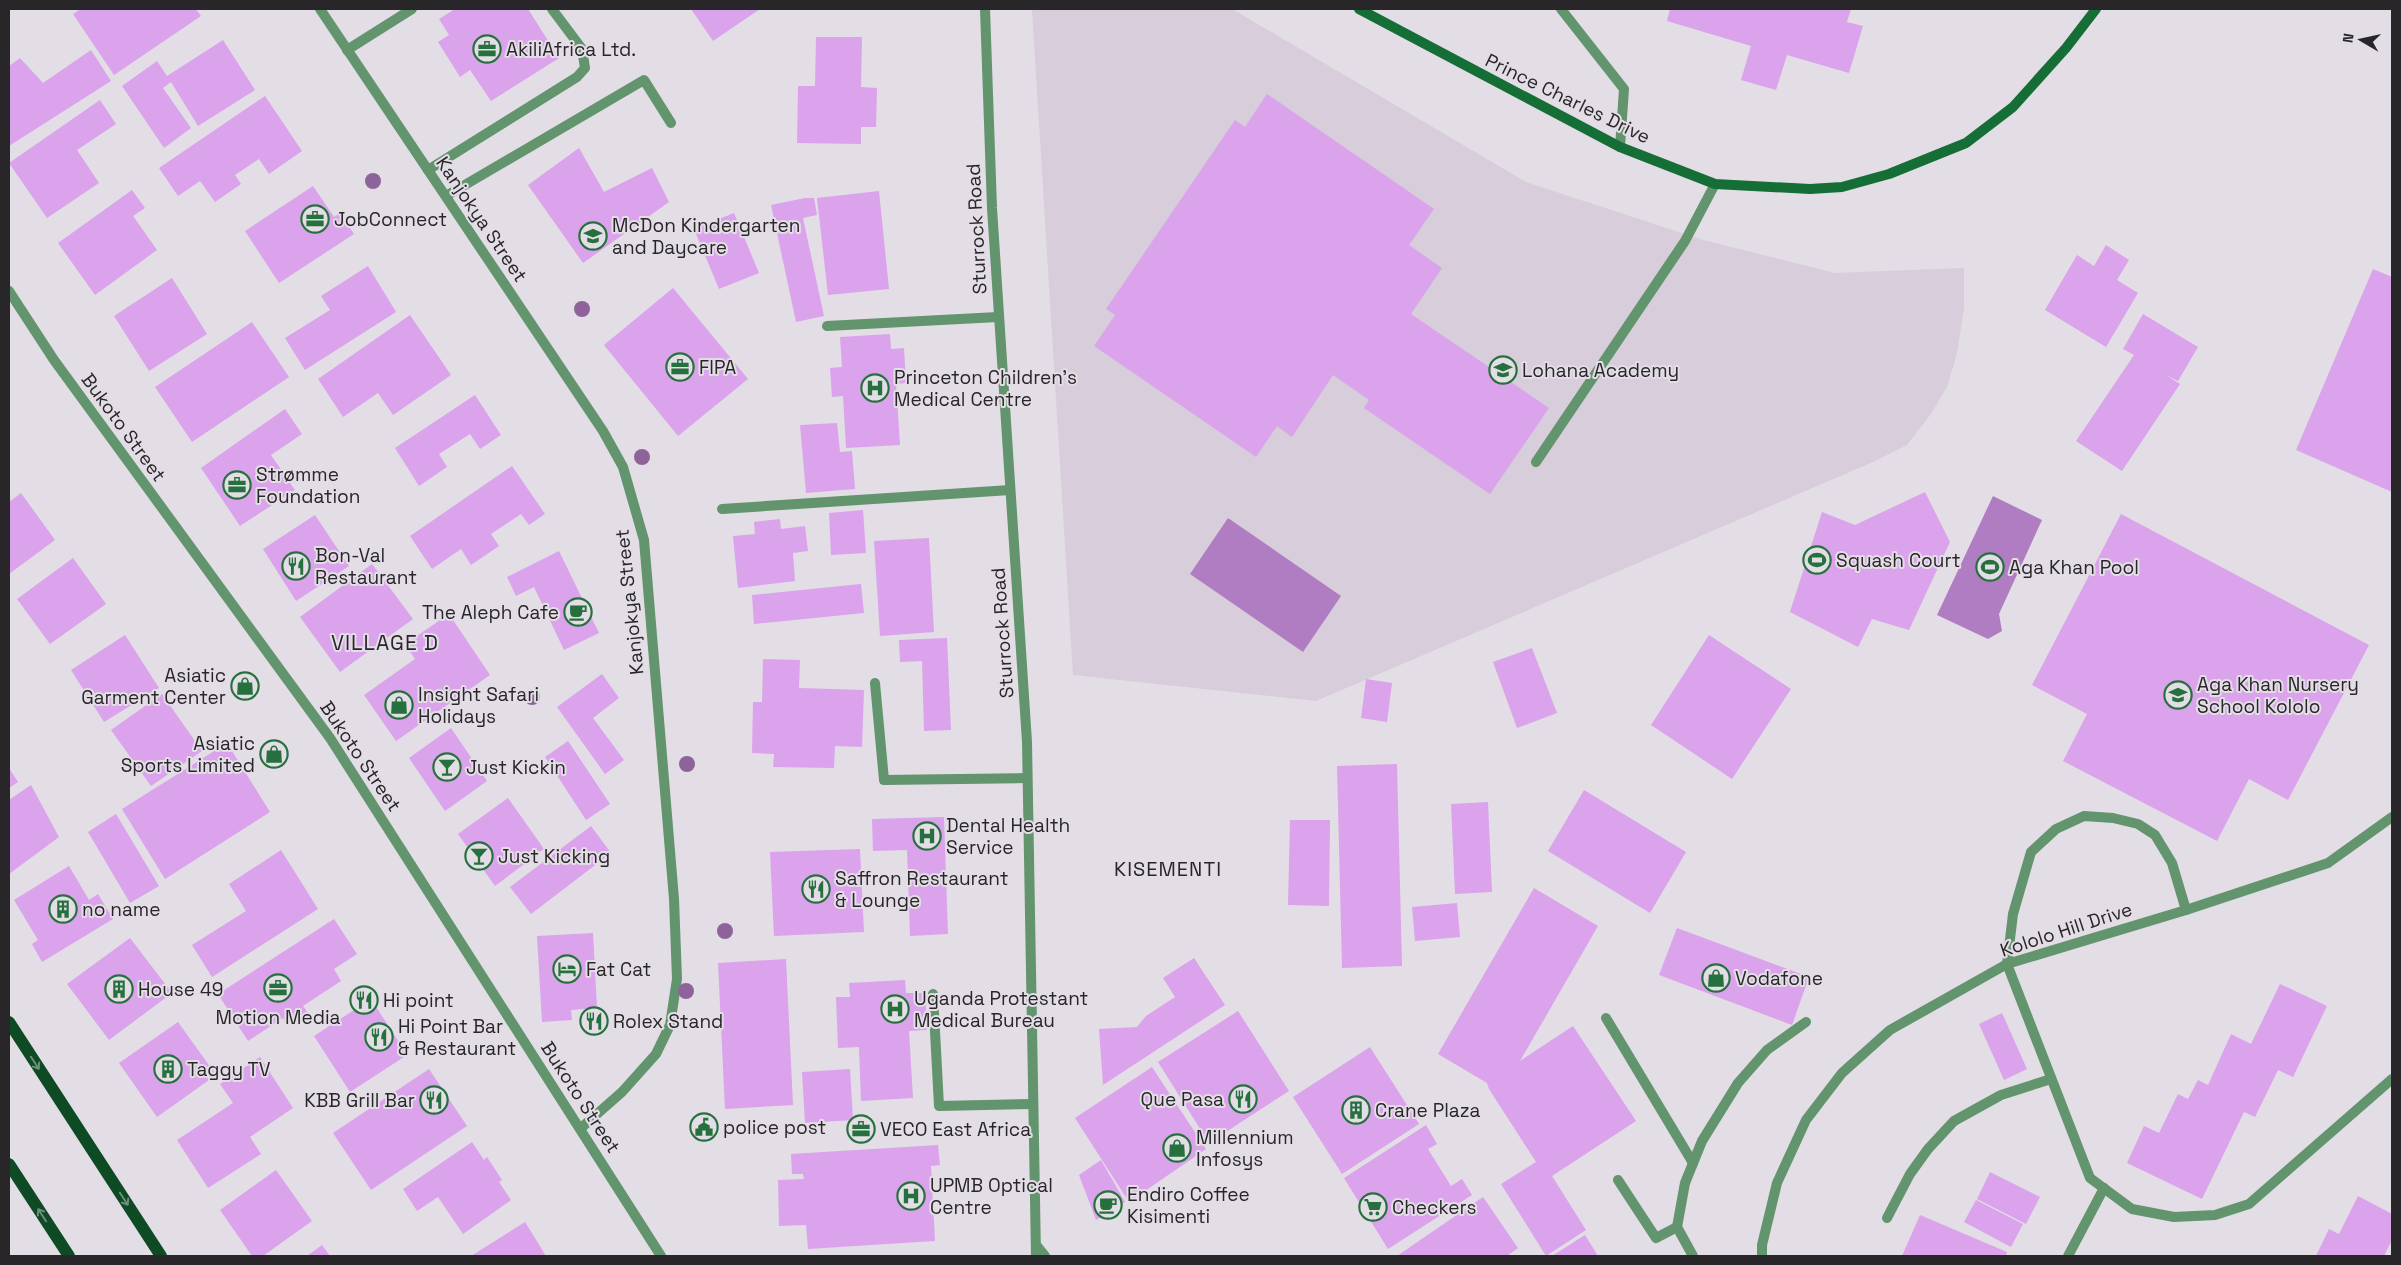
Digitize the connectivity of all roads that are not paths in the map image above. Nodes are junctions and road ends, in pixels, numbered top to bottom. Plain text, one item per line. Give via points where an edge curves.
1 (320, 9) edge
2 (412, 9) edge
3 (552, 9) edge
4 (985, 9) edge
5 (1359, 9) edge
6 (1561, 9) edge
7 (2096, 9) edge
8 (347, 50) junction
9 (671, 123) dead end
10 (1620, 147) junction
11 (428, 170) junction
12 (1716, 184) junction
13 (446, 196) junction
14 (9, 291) edge
15 (998, 317) junction
16 (827, 326) dead end
17 (1536, 462) dead end
18 (1010, 490) junction
19 (722, 509) dead end
20 (875, 683) dead end
21 (1027, 778) junction
22 (2392, 817) edge
23 (2186, 910) junction
24 (2007, 964) junction
25 (933, 994) dead end
26 (1606, 1018) dead end
27 (9, 1022) edge
28 (1806, 1022) dead end
29 (2051, 1079) junction
30 (2392, 1079) edge
31 (1033, 1104) junction
32 (581, 1128) junction
33 (9, 1164) edge
34 (1693, 1164) junction
35 (1618, 1180) dead end
36 (2104, 1188) junction
37 (1887, 1218) dead end
38 (1677, 1227) junction
39 (1036, 1245) junction
40 (69, 1256) edge
41 (162, 1256) edge
42 (662, 1256) edge
43 (1036, 1256) edge
44 (1045, 1256) edge
45 (1694, 1256) edge
46 (1762, 1256) edge
47 (2068, 1256) edge

1 - 8 street, Kanjokya Street
2 - 8 street
3 - 11 street via 582,50 585,68 577,77
4 - 15 street, Sturrock Road
5 - 10 street, Prince Charles Drive
6 - 10 street via 1624,89
7 - 12 street, Prince Charles Drive via 2013,107 1966,143 1889,174 1842,186 1802,189
8 - 11 street, Kanjokya Street
9 - 13 street via 644,80
10 - 12 street, Prince Charles Drive
11 - 13 street, Kanjokya Street
12 - 17 street via 1685,241
13 - 32 street, Kanjokya Street via 604,432 623,468 644,540 674,899 677,979 670,1025 656,1054 622,1092
14 - 32 street, Bukoto Street via 54,360 330,738
15 - 16 street
15 - 18 street, Sturrock Road
18 - 19 street
18 - 21 street, Sturrock Road
20 - 21 street via 884,780
21 - 31 street, Sturrock Road
22 - 23 street, Kololo Hill Drive via 2328,863
23 - 24 street, Kololo Hill Drive
23 - 24 street via 2172,863 2155,835 2138,824 2084,816 2056,828 2031,852 2012,914
24 - 29 street
24 - 46 street, Kololo Hill Drive via 1890,1030 1842,1073 1806,1120 1777,1183
25 - 31 street via 939,1106
26 - 34 street
27 -> 41 main road
28 - 34 street via 1767,1050 1738,1083 1702,1140
29 - 36 street via 2090,1178
29 - 37 street via 2002,1095 1954,1121 1910,1174
30 - 36 street via 2250,1204 2215,1215 2174,1217 2132,1209
31 - 39 street, Sturrock Road
32 - 42 street, Bukoto Street
40 -> 33 main road
34 - 38 street via 1685,1183
35 - 38 street via 1656,1238
36 - 47 street
38 - 45 street
39 - 43 street, Sturrock Road
39 - 44 street

